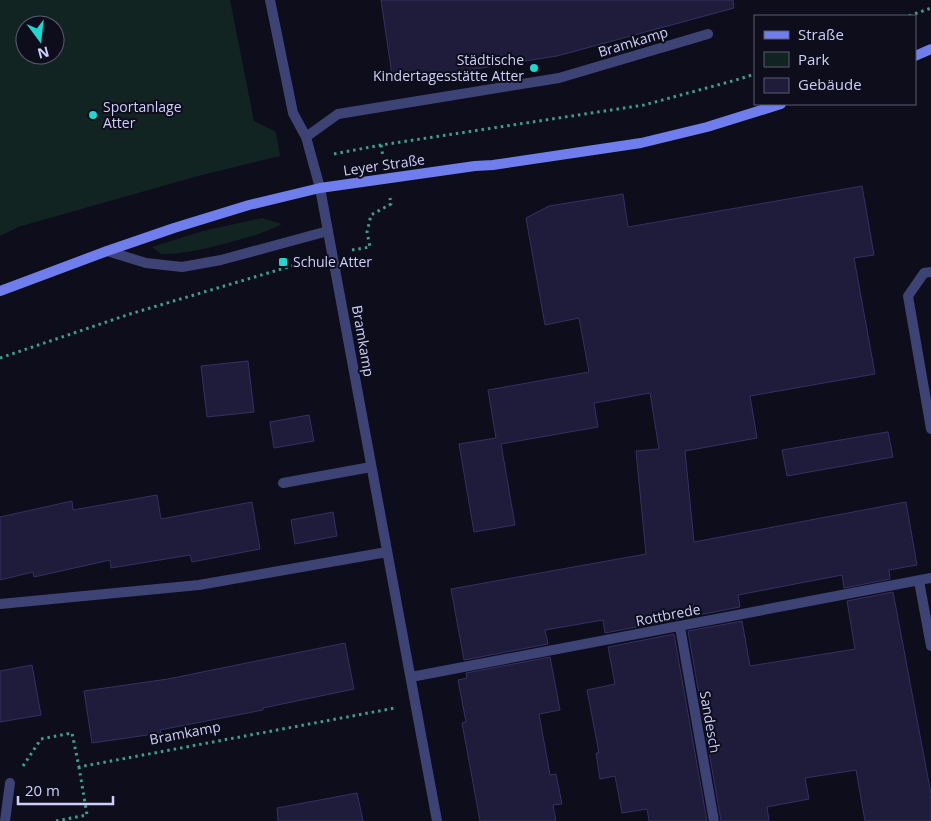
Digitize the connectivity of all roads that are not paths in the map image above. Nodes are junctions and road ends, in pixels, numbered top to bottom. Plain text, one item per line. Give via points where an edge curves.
1 (270, 0) edge
2 (708, 34) dead end
3 (931, 49) edge
4 (916, 56) edge
5 (778, 105) edge
6 (306, 137) junction
7 (320, 188) junction
8 (328, 231) junction
9 (107, 251) junction
10 (931, 272) edge
11 (0, 291) edge
12 (931, 430) edge
13 (372, 467) junction
14 (283, 483) dead end
15 (387, 552) junction
16 (931, 578) edge
17 (919, 581) junction
18 (0, 604) edge
19 (680, 627) junction
20 (931, 646) edge
21 (411, 677) junction
22 (10, 783) road end
23 (5, 821) edge
24 (437, 821) edge
25 (714, 821) edge

1 - 6 street, Bramkamp via 293,113
2 - 6 street, Bramkamp via 559,78 338,114
3 - 4 street
5 - 7 street, Leyer Straße via 641,143
6 - 7 street, Bramkamp
7 - 8 street, Bramkamp
7 - 9 street, Leyer Straße via 249,205
8 - 9 street via 221,260 182,267 146,263
8 - 13 street, Bramkamp
9 - 11 street, Leyer Straße
10 - 12 street via 924,273 908,296
13 - 14 street
13 - 15 street, Bramkamp
15 - 18 street via 199,585
15 - 21 street, Bramkamp
16 - 17 street, Rottbrede
17 - 19 street, Rottbrede
17 - 20 street
19 - 21 street, Rottbrede
19 - 25 street, Sandesch
21 - 24 street, Bramkamp
22 - 23 street

